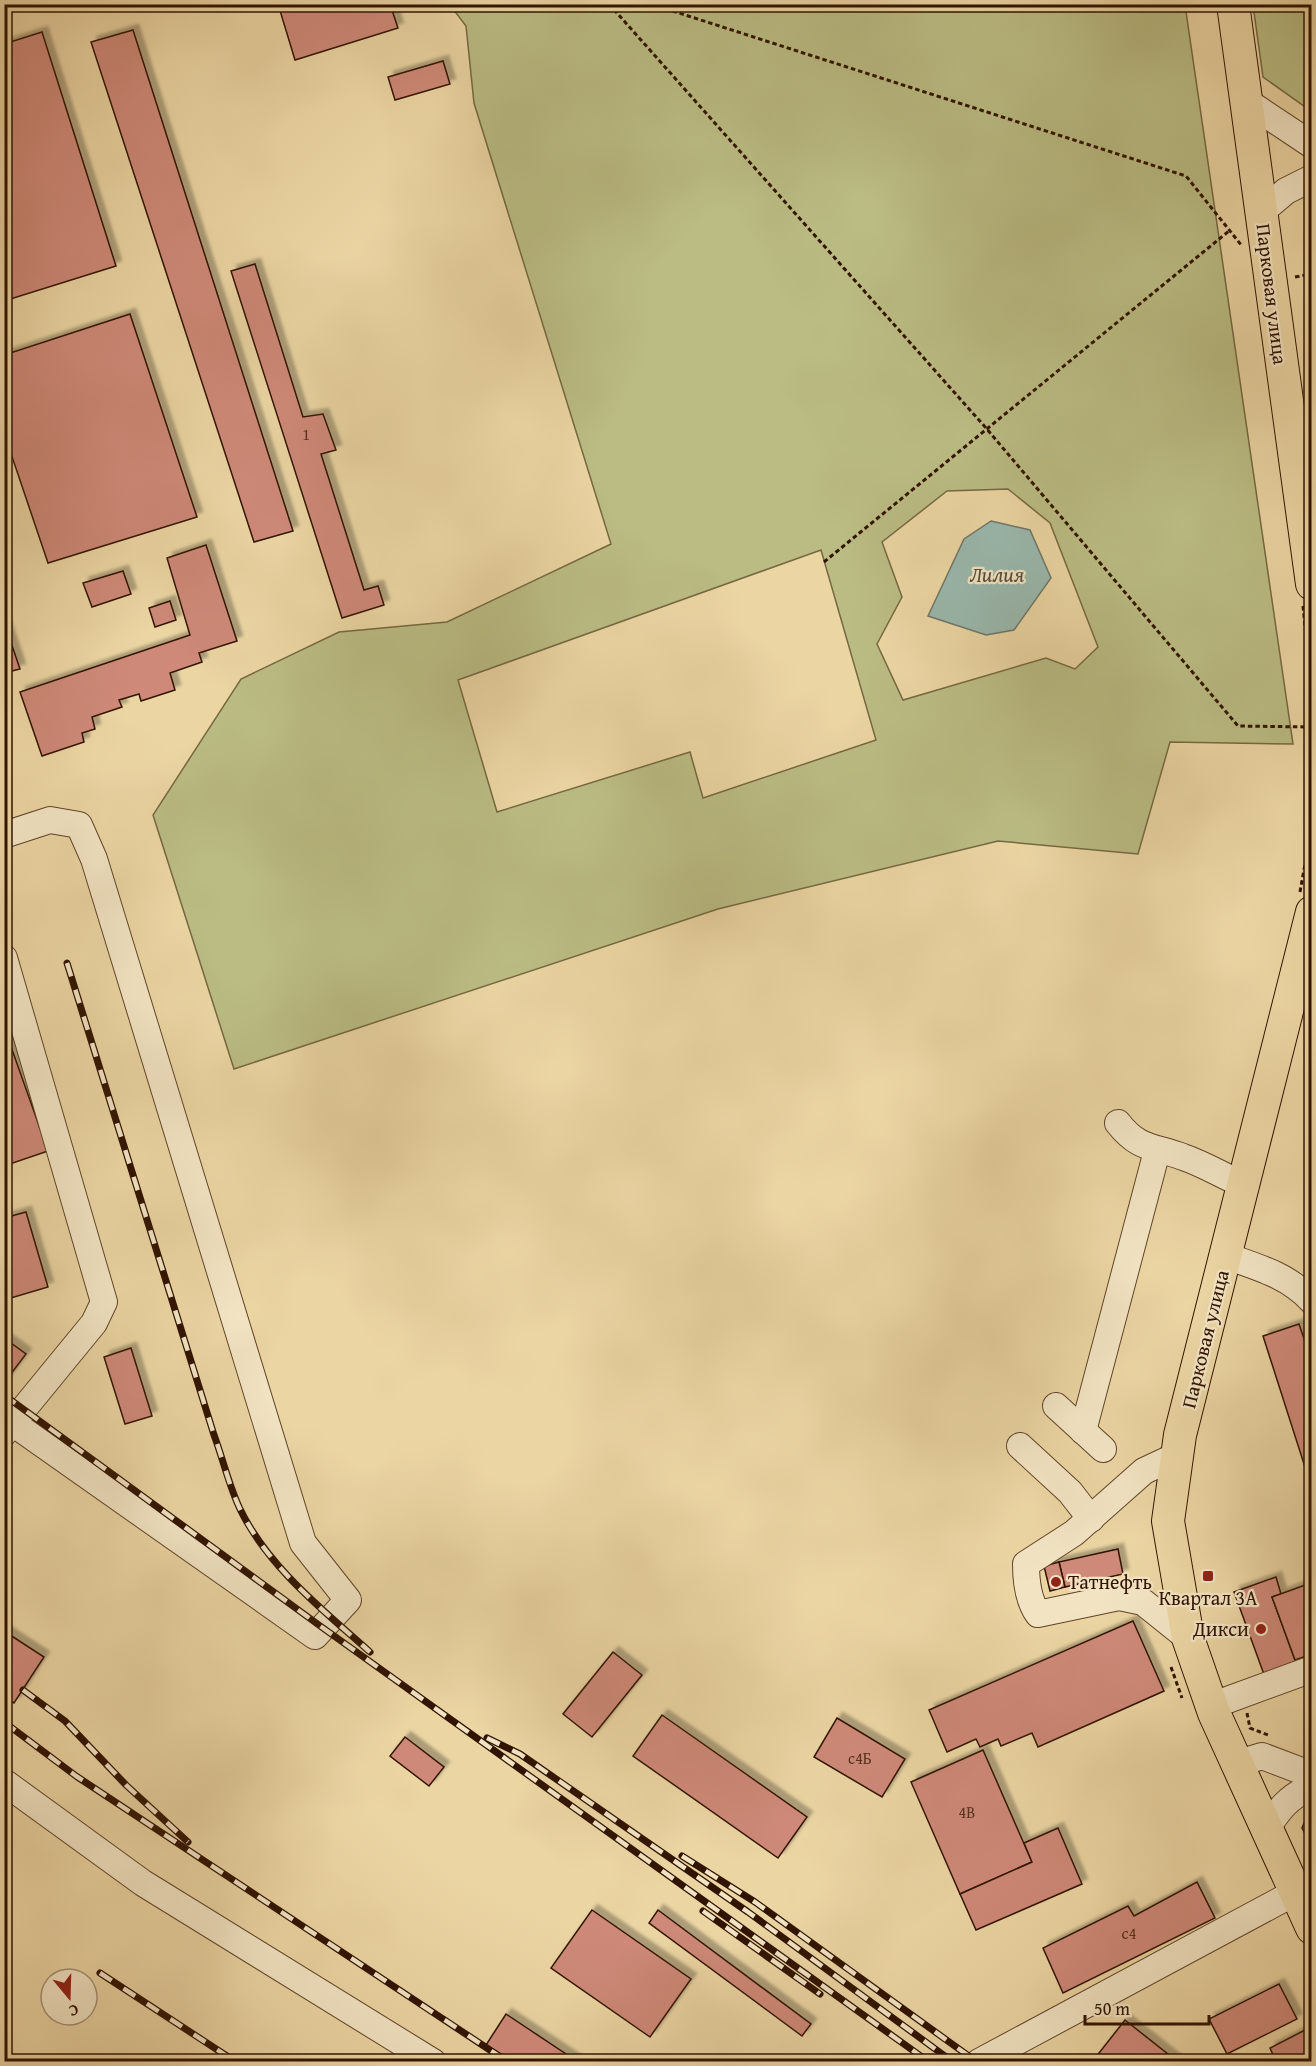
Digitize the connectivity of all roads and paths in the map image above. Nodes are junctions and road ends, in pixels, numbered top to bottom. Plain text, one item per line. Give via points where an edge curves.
1 (609, 4) edge
2 (651, 4) edge
3 (1233, 4) edge
4 (1246, 101) junction
5 (1311, 145) edge
6 (1311, 178) edge
7 (1261, 212) junction
8 (1229, 231) junction
9 (1242, 247) dead end
10 (986, 428) junction
11 (824, 562) dead end
12 (1311, 584) edge
13 (1311, 727) edge
14 (4, 835) edge
15 (1311, 912) edge
16 (4, 958) edge
17 (1118, 1123) dead end
18 (1157, 1151) junction
19 (1244, 1185) junction
20 (1226, 1256) junction
21 (1311, 1301) edge
22 (1056, 1406) dead end
23 (7, 1424) edge
24 (1083, 1431) junction
25 (1020, 1446) dead end
26 (1103, 1449) dead end
27 (1176, 1455) junction
28 (1091, 1519) junction
29 (1188, 1638) junction
30 (1311, 1669) edge
31 (1211, 1706) junction
32 (1246, 1711) dead end
33 (1270, 1736) dead end
34 (1236, 1764) junction
35 (1311, 1775) edge
36 (4, 1782) edge
37 (1311, 1787) edge
38 (1265, 1831) junction
39 (1294, 1893) junction
40 (1311, 1928) edge
41 (433, 2061) edge
42 (979, 2061) edge

1 - 10 path
2 - 8 path via 1186,176
3 - 4 main road, Парковая улица
4 - 5 street
4 - 7 main road, Парковая улица
6 - 7 street via 1286,191
7 - 12 main road, Парковая улица
8 - 9 path
8 - 10 path
10 - 11 path
10 - 13 path via 1238,726
14 - 23 street via 50,820 79,825 94,859 303,1543 348,1600 315,1636
15 - 19 main road, Парковая улица
16 - 23 street via 104,1302 94,1323
17 - 18 street via 1129,1137
18 - 19 street via 1182,1156
18 - 24 street
19 - 20 main road, Парковая улица
20 - 21 street via 1276,1273
20 - 27 main road, Парковая улица
22 - 24 street
24 - 26 street
25 - 28 street via 1070,1492
27 - 28 street via 1144,1471
27 - 29 main road, Парковая улица via 1168,1521
28 - 29 street via 1026,1564 1031,1605 1038,1614 1119,1597 1143,1602
29 - 31 main road, Парковая улица
30 - 31 street
31 - 34 main road, Парковая улица
32 - 33 path via 1250,1728
34 - 35 street via 1262,1756
34 - 38 main road, Парковая улица
36 - 41 street via 143,1883
37 - 38 street via 1283,1803
38 - 39 main road, Парковая улица
39 - 40 main road, Парковая улица
39 - 42 street

